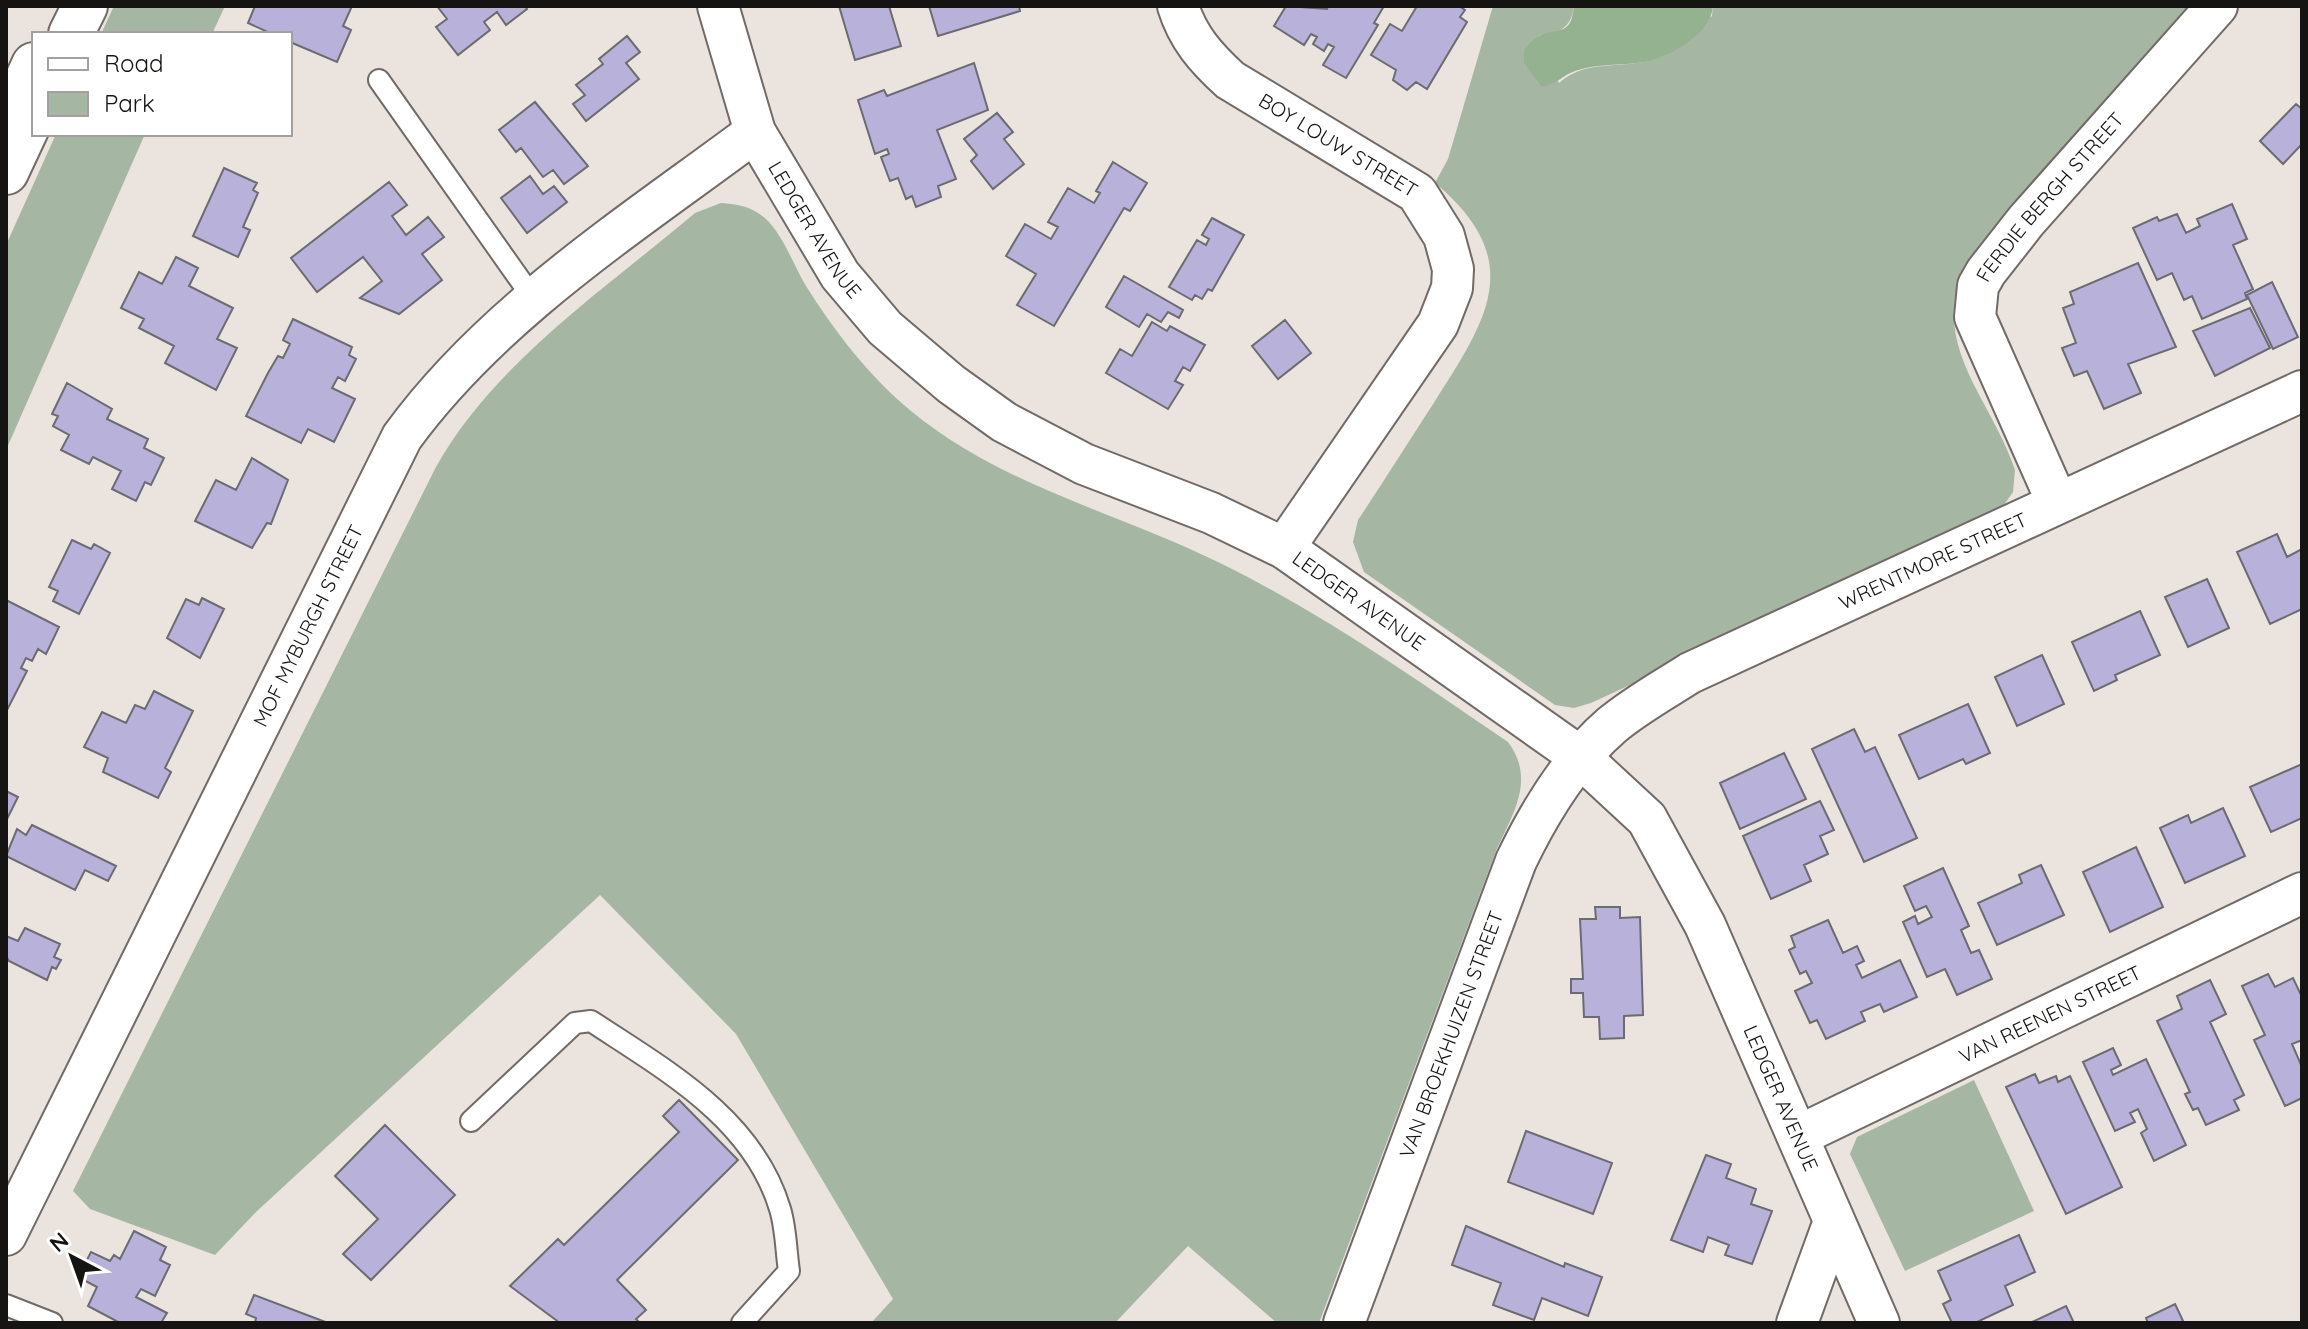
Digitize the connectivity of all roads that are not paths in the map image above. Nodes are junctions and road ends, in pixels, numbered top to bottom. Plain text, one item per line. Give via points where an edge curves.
1 (61, 6) edge
2 (85, 6) edge
3 (718, 6) edge
4 (1178, 6) edge
5 (2217, 6) edge
6 (49, 32) edge
7 (72, 32) edge
8 (32, 69) edge
9 (379, 80) dead end
10 (32, 116) edge
11 (6, 126) edge
12 (755, 132) junction
13 (6, 172) edge
14 (535, 301) junction
15 (2302, 391) edge
16 (2057, 502) junction
17 (1284, 548) junction
18 (1579, 756) junction
19 (2302, 893) edge
20 (471, 1121) dead end
21 (1798, 1136) junction
22 (1833, 1224) junction
23 (6, 1235) edge
24 (6, 1305) edge
25 (52, 1323) edge
26 (742, 1323) edge
27 (1344, 1323) edge
28 (1797, 1323) edge
29 (1879, 1323) edge

1 - 6 street
2 - 7 street
3 - 12 street, LEDGER AVENUE
4 - 17 street, BOY LOUW STREET via 1186,30 1230,80 1417,193 1444,236 1453,269 1452,288 1438,324
5 - 16 street, FERDIE BERGH STREET via 2026,221 1978,286 1975,317
8 - 11 street
9 - 14 lane
10 - 13 street
12 - 14 street, MOF MYBURGH STREET
12 - 17 street, LEDGER AVENUE via 840,275 885,328 951,384 1004,422 1084,464 1211,513
14 - 23 street, MOF MYBURGH STREET via 451,377 402,437
15 - 16 street, WRENTMORE STREET
16 - 18 street, WRENTMORE STREET via 1690,673 1613,724
17 - 18 street, LEDGER AVENUE
18 - 21 street, LEDGER AVENUE via 1647,819 1662,844 1705,925
18 - 27 street, VAN BROEKHUIZEN STREET via 1516,861
19 - 21 street, VAN REENEN STREET
20 - 26 lane via 575,1023 591,1021 682,1081 745,1138 780,1209 789,1271
21 - 22 street, LEDGER AVENUE
22 - 28 street
22 - 29 street, LEDGER AVENUE
24 - 25 lane

